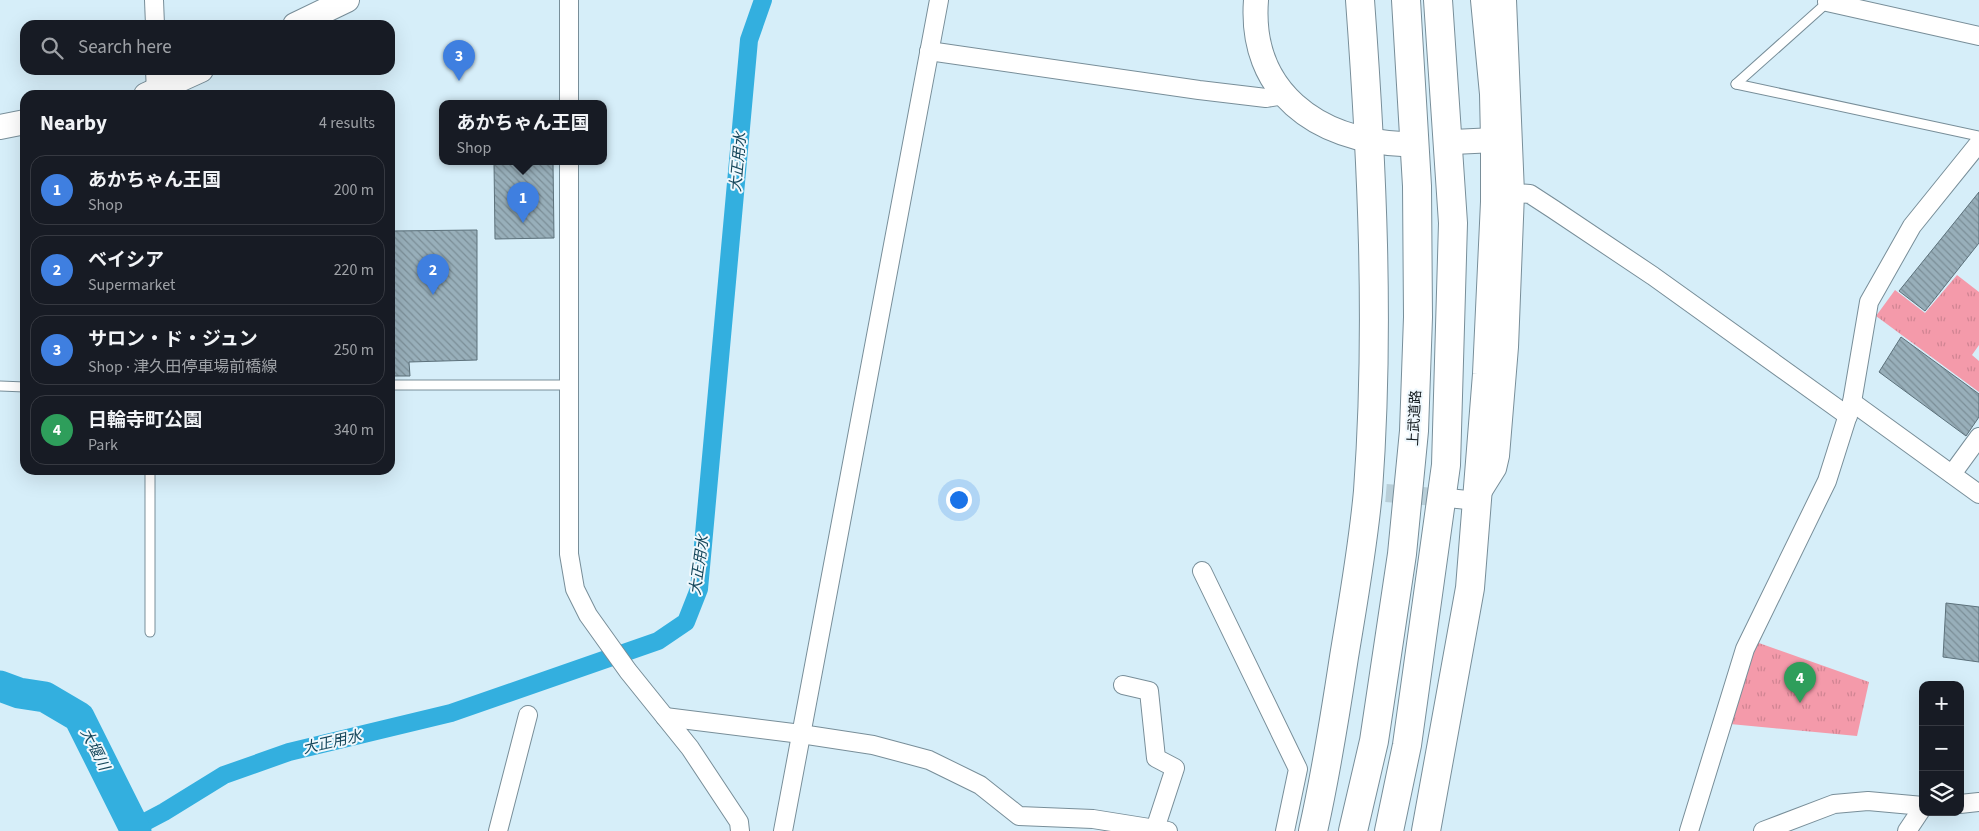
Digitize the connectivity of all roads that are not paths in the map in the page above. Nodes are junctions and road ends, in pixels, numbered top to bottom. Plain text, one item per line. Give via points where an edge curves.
1 (154, 0) edge
2 (347, 0) edge
3 (569, 0) edge
4 (939, 0) edge
5 (1256, 0) edge
6 (1360, 0) edge
7 (1406, 0) edge
8 (1438, 0) edge
9 (1485, 0) edge
10 (1507, 0) edge
11 (1829, 1) edge
12 (154, 20) edge
13 (305, 20) edge
14 (1979, 36) edge
15 (929, 51) junction
16 (188, 75) edge
17 (151, 89) edge
18 (1284, 95) junction
19 (569, 100) edge
20 (20, 123) edge
21 (0, 127) edge
22 (1495, 140) junction
23 (1370, 142) junction
24 (1453, 142) dead end
25 (1402, 144) dead end
26 (1978, 144) edge
27 (569, 165) edge
28 (1515, 193) junction
29 (395, 384) edge
30 (570, 385) junction
31 (0, 386) edge
32 (20, 387) edge
33 (1850, 409) junction
34 (1979, 437) edge
35 (1952, 474) junction
36 (150, 475) edge
37 (1979, 494) edge
38 (1448, 498) tunnel mouth
39 (1478, 501) junction
40 (1202, 571) dead end
41 (150, 632) dead end
42 (1123, 685) dead end
43 (528, 715) dead end
44 (665, 717) junction
45 (801, 734) junction
46 (1979, 802) edge
47 (1964, 804) edge
48 (1919, 807) edge
49 (1919, 813) edge
50 (1162, 830) edge
51 (498, 831) edge
52 (740, 831) edge
53 (783, 831) edge
54 (1285, 831) edge
55 (1313, 831) edge
56 (1353, 831) edge
57 (1389, 831) edge
58 (1426, 831) edge
59 (1689, 831) edge
60 (1763, 831) edge
61 (1907, 831) edge

1 - 12 street
2 - 13 street
3 - 19 street
4 - 15 street
5 - 18 street via 1260,47 1273,80
6 - 23 highway
7 - 56 highway, 上武道路 via 1417,186 1418,317 1414,431 1402,554 1374,741
8 - 57 highway via 1453,222 1446,465 1407,745
9 - 22 highway
10 - 28 street
11 - 14 street
11 - 26 lane via 1736,84
15 - 18 street via 1199,90 1266,98
15 - 45 street
16 - 17 street
18 - 23 street via 1318,123
20 - 21 street
22 - 24 street
22 - 39 highway via 1488,354
23 - 25 street
23 - 55 highway via 1377,492 1358,572
26 - 33 street via 1912,226 1869,302
27 - 30 street
28 - 33 street via 1530,194
28 - 39 street via 1509,348 1500,456 1497,469
29 - 30 lane
30 - 44 street via 569,554 575,589 588,615
31 - 32 lane
33 - 35 street
33 - 59 street via 1827,481 1745,649
34 - 35 street
35 - 37 street
36 - 41 lane
38 - 39 street
39 - 58 highway via 1470,588
40 - 54 street via 1298,769
42 - 50 street via 1149,691 1156,758 1174,768
43 - 51 street
44 - 45 street
44 - 52 street via 690,748 739,822
45 - 50 street via 873,746 928,760 980,785 1019,816 1093,819
45 - 53 street
46 - 47 street
48 - 60 street via 1868,801 1834,804
49 - 61 street

